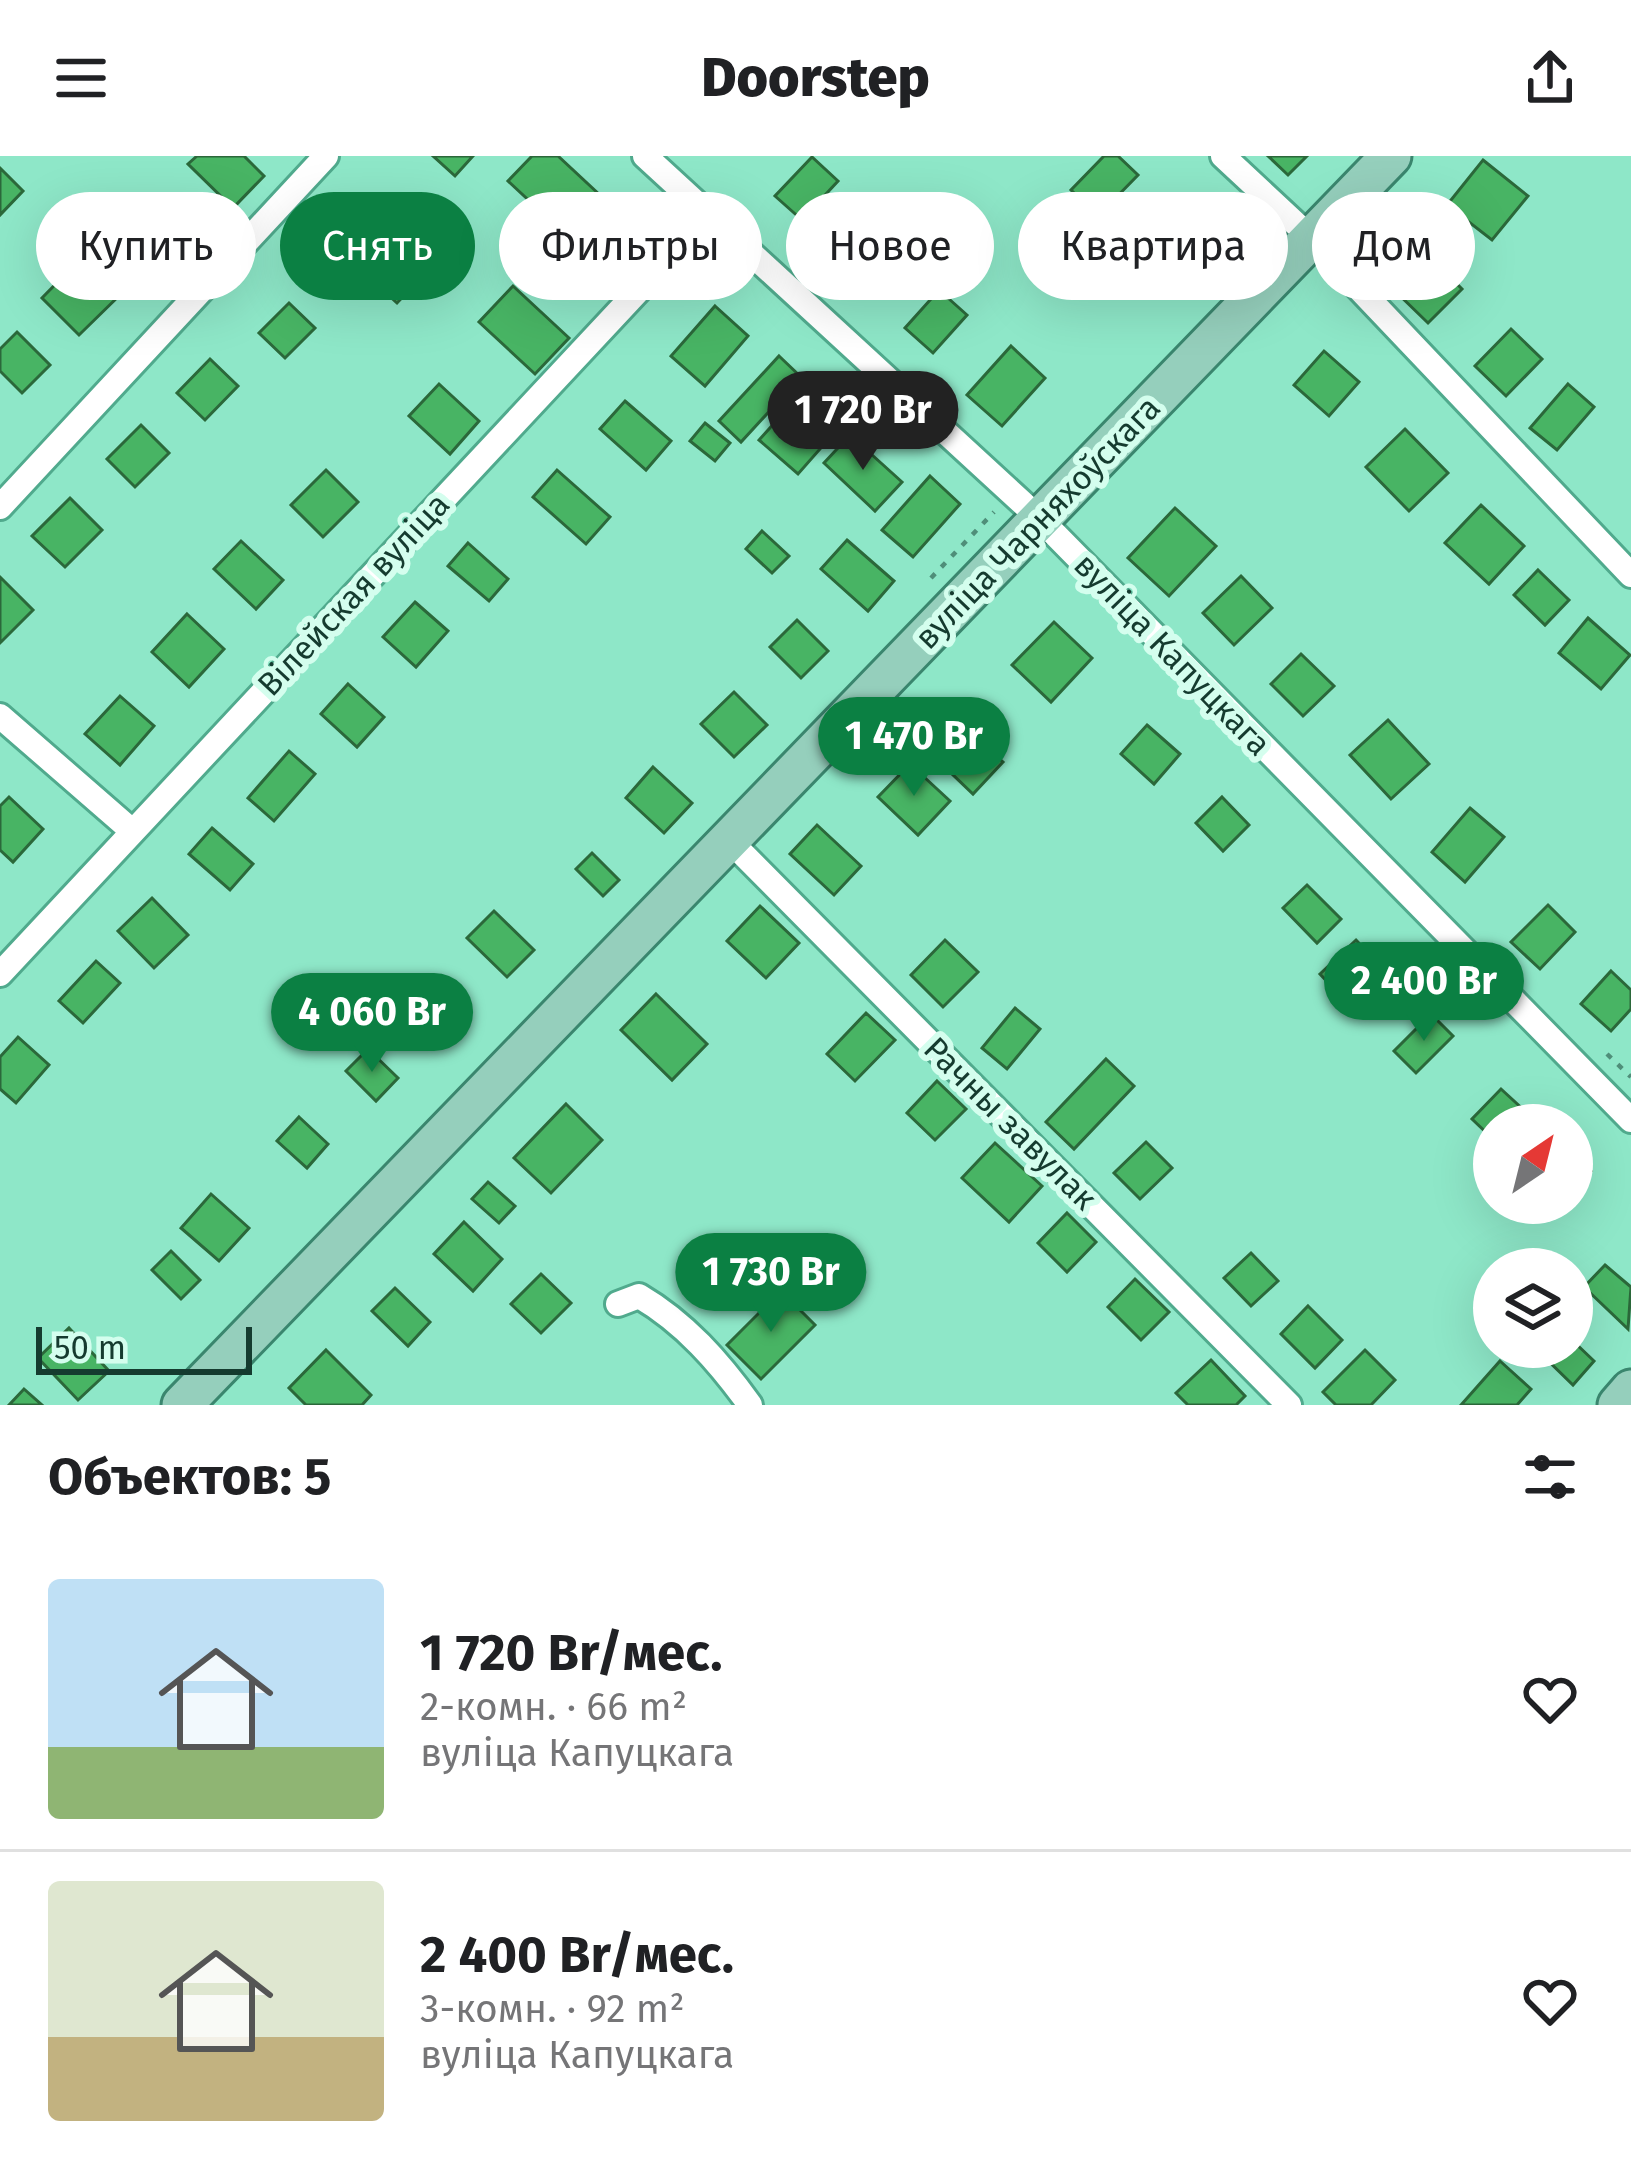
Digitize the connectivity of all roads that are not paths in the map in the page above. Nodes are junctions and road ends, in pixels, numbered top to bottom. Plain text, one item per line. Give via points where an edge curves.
1 (326, 156) edge
2 (645, 156) edge
3 (1223, 156) edge
4 (1391, 156) edge
5 (683, 192) edge
6 (1311, 238) junction
7 (762, 265) edge
8 (629, 300) edge
9 (1026, 506) junction
10 (0, 507) edge
11 (1631, 575) edge
12 (0, 716) edge
13 (130, 830) junction
14 (731, 842) junction
15 (0, 974) edge
16 (1631, 1120) edge
17 (618, 1304) dead end
18 (1631, 1390) edge
19 (182, 1405) edge
20 (750, 1405) edge
21 (1289, 1405) edge
22 (1618, 1405) edge

1 - 10 street
2 - 5 street, вуліца Капуцкага
3 - 6 street
4 - 6 main road, вуліца Чарняхоўскага
6 - 9 main road, вуліца Чарняхоўскага
6 - 11 street
7 - 9 street, вуліца Капуцкага
8 - 13 street, Вілейская вуліца
9 - 14 main road, вуліца Чарняхоўскага
9 - 16 street, вуліца Капуцкага
12 - 13 street
13 - 15 street, Вілейская вуліца
14 - 19 main road, вуліца Чарняхоўскага
14 - 21 street, Рачны завулак
17 - 20 street via 639,1296 669,1314
18 - 22 main road

